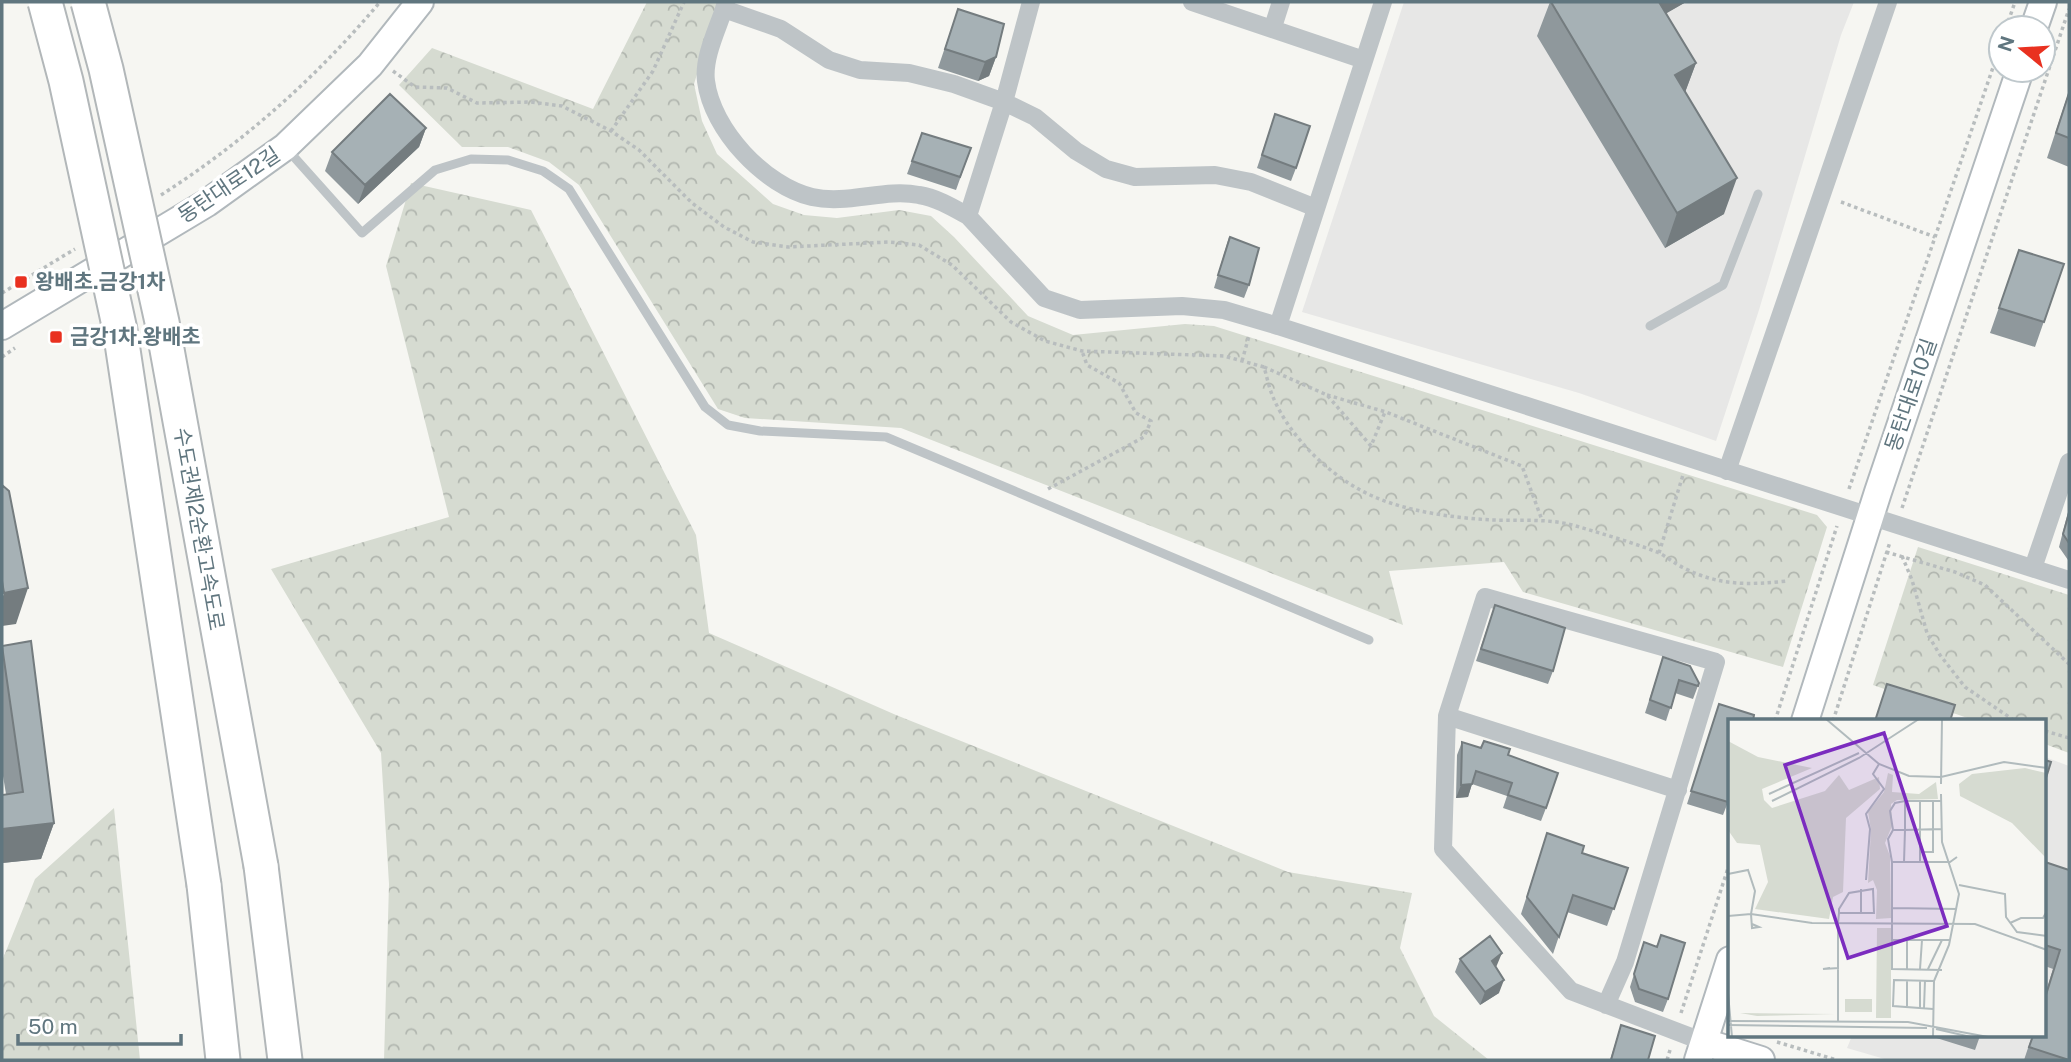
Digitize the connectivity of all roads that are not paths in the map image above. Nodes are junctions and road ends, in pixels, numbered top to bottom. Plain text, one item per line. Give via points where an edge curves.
1 (45, 2) edge
2 (88, 2) edge
3 (420, 2) edge
4 (1031, 2) edge
5 (1192, 2) edge
6 (1281, 2) edge
7 (1383, 2) edge
8 (1888, 2) edge
9 (725, 5) edge
10 (1273, 27) junction
11 (1364, 60) junction
12 (2015, 84) edge
13 (1004, 102) junction
14 (285, 147) junction
15 (1758, 194) dead end
16 (1316, 208) junction
17 (968, 216) junction
18 (2, 326) edge
19 (1278, 326) junction
20 (1650, 326) dead end
21 (2069, 462) edge
22 (1727, 471) junction
23 (1870, 517) junction
24 (2033, 568) junction
25 (2069, 580) edge
26 (1369, 640) dead end
27 (1447, 716) junction
28 (1806, 719) edge
29 (1678, 790) junction
30 (1728, 966) edge
31 (1606, 1005) junction
32 (1766, 1050) edge
33 (1701, 1051) edge
34 (223, 1060) edge
35 (285, 1060) edge

1 - 34 highway, bridge via 120,330 204,885
2 - 35 highway, 수도권제2순환고속도로, bridge via 162,322 261,866
3 - 14 street, 동탄대로12길 via 370,65
4 - 13 street
5 - 10 street
6 - 10 street
7 - 11 street
8 - 22 street
9 - 13 street via 781,29 829,61 860,70 909,73
9 - 17 street via 706,79 714,114 740,149 780,185 813,197 917,194
10 - 11 street
11 - 16 street
12 - 23 street, 동탄대로10길
13 - 16 street via 1035,117 1106,169 1135,177 1216,175 1251,182
13 - 17 street
14 - 18 street, 동탄대로12길 via 207,203
14 - 26 lane via 362,233 436,170 471,159 508,160 543,171 569,189 705,407 727,425 886,437
15 - 20 lane via 1723,285
16 - 19 street
17 - 19 street via 1044,298 1080,310 1182,306 1224,310
19 - 22 street
21 - 24 street
22 - 23 street
23 - 24 street
23 - 28 street, 동탄대로10길
24 - 25 street
27 - 29 street
27 - 29 street via 1485,597 1716,662
27 - 31 street via 1443,849 1571,991
29 - 31 street via 1625,962
30 - 33 street
31 - 33 street via 1676,1031
32 - 33 street

